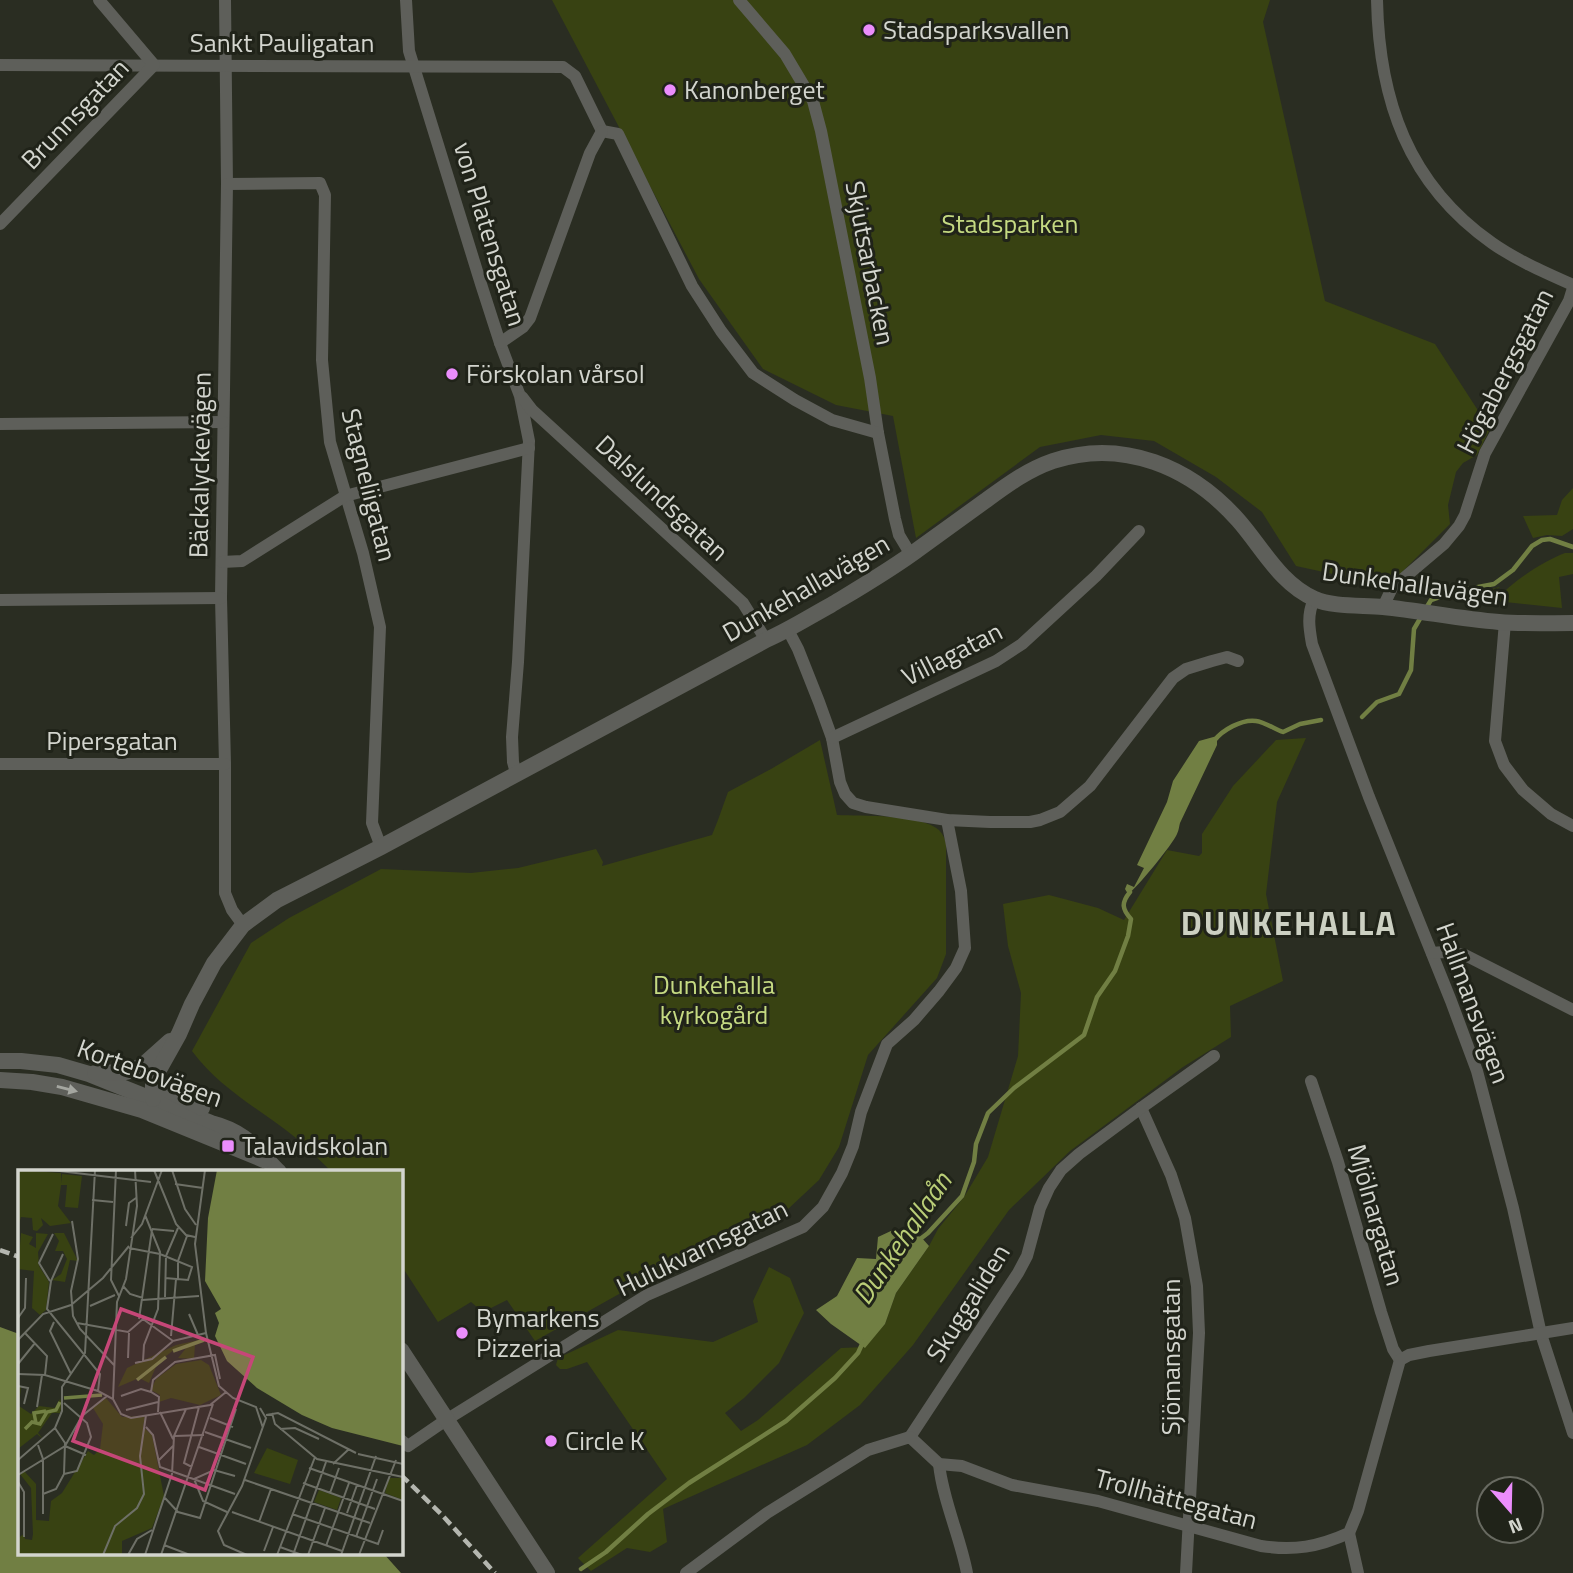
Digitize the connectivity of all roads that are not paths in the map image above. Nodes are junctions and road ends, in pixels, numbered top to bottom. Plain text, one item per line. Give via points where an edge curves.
1 (99, 0) edge
2 (225, 0) edge
3 (406, 0) edge
4 (739, 0) edge
5 (1377, 0) edge
6 (0, 65) edge
7 (154, 65) junction
8 (226, 66) junction
9 (414, 66) junction
10 (602, 131) junction
11 (227, 184) junction
12 (0, 224) edge
13 (1573, 287) edge
14 (500, 343) junction
15 (520, 396) junction
16 (223, 422) junction
17 (0, 425) edge
18 (878, 433) junction
19 (529, 448) junction
20 (345, 496) junction
21 (1139, 531) dead end
22 (911, 555) junction
23 (222, 562) junction
24 (220, 598) junction
25 (1314, 599) junction
26 (0, 600) edge
27 (1383, 607) junction
28 (1505, 622) junction
29 (1573, 623) edge
30 (788, 630) junction
31 (766, 640) junction
32 (1238, 661) dead end
33 (832, 738) junction
34 (0, 764) edge
35 (225, 764) junction
36 (516, 774) junction
37 (947, 820) junction
38 (1573, 826) edge
39 (381, 847) junction
40 (243, 925) junction
41 (1432, 953) junction
42 (1573, 1010) edge
43 (179, 1034) junction
44 (1214, 1056) dead end
45 (0, 1061) edge
46 (89, 1073) junction
47 (0, 1080) edge
48 (1311, 1081) dead end
49 (152, 1098) junction
50 (1141, 1108) junction
51 (274, 1167) edge
52 (1573, 1328) edge
53 (1541, 1334) junction
54 (402, 1352) edge
55 (1400, 1360) junction
56 (446, 1420) junction
57 (1573, 1433) edge
58 (910, 1437) junction
59 (402, 1441) edge
60 (939, 1464) junction
61 (1189, 1525) junction
62 (1349, 1533) junction
63 (547, 1573) edge
64 (686, 1573) edge
65 (967, 1573) edge
66 (1186, 1573) edge
67 (1358, 1573) edge

1 - 7 street
2 - 8 street, Bäckalyckevägen
3 - 9 street, von Platensgatan
4 - 18 street, Skjutsarbacken via 785,54 813,101
5 - 13 street via 1385,80 1397,122 1428,182 1468,226 1494,245
6 - 7 street, Sankt Pauligatan
7 - 8 street, Sankt Pauligatan
7 - 12 street, Brunnsgatan
8 - 9 street, Sankt Pauligatan
8 - 11 street, Bäckalyckevägen
9 - 10 street, Sankt Pauligatan via 563,67 575,76
9 - 14 street, von Platensgatan
10 - 14 street via 530,318
10 - 18 street via 618,134 692,286 753,373 832,420
11 - 16 street, Bäckalyckevägen
11 - 20 street, Stagneliigatan via 320,183 325,195 322,360 330,442
13 - 27 street, Högabergsgatan via 1485,453 1459,526 1392,588
14 - 15 street, von Platensgatan
15 - 19 street, von Platensgatan
15 - 31 street, Dalslundsgatan via 743,603
16 - 17 street
16 - 23 street, Bäckalyckevägen
18 - 22 street, Skjutsarbacken via 895,519
19 - 20 street
19 - 36 street, von Platensgatan via 512,737
20 - 23 street via 242,561
20 - 39 street, Stagneliigatan via 380,627 372,823
21 - 33 street, Villagatan via 1022,644 996,661
22 - 25 street, Dunkehallavägen via 1022,474 1084,453 1112,454 1147,459 1209,492 1275,567
22 - 30 street, Dunkehallavägen
23 - 24 street, Bäckalyckevägen
24 - 26 street
24 - 35 street, Bäckalyckevägen
25 - 27 street, Dunkehallavägen
25 - 41 street, Hallmansvägen via 1308,618 1312,644
27 - 28 street, Dunkehallavägen
28 - 29 street, Dunkehallavägen
28 - 38 street via 1495,741 1504,765 1523,790
30 - 31 street, Dunkehallavägen
30 - 33 street
31 - 36 street, Dunkehallavägen
32 - 37 street via 1227,657 1186,669 1173,678 1090,786 1060,811 1030,822
33 - 37 street via 840,782 853,803
34 - 35 street, Pipersgatan
35 - 40 street, Bäckalyckevägen via 225,893
36 - 39 street, Dunkehallavägen
37 - 56 street, Hulukvarnsgatan via 961,891 965,948 939,991 887,1044 853,1146 823,1207 803,1227 647,1296
39 - 40 street, Dunkehallavägen via 277,900
40 - 43 street, Dunkehallavägen via 215,961
41 - 42 street via 1465,956
41 - 53 street, Hallmansvägen via 1476,1071
43 - 46 street via 142,1066 126,1072
43 - 49 street, Dunkehallavägen via 153,1083
44 - 50 street, Skuggaliden
45 - 46 street, Kortebovägen via 58,1065
46 - 49 street, Kortebovägen
47 -> 49 street, Kortebovägen
48 - 55 street, Mjölnargatan via 1381,1312
49 - 51 street, Kortebovägen
49 - 51 street, Kortebovägen via 229,1128 250,1141
50 - 58 street, Skuggaliden via 1061,1170 1040,1208 1018,1273
50 - 61 street, Sjömansgatan via 1185,1218 1197,1286 1199,1332
52 - 53 street
53 - 55 street via 1429,1350
53 - 57 street, Hallmansvägen
54 - 56 street
55 - 62 street
56 - 59 street, Hulukvarnsgatan via 408,1446
56 - 63 street
58 - 60 street
58 - 64 street via 868,1450 767,1513
60 - 61 street, Trollhättegatan
60 - 65 street
61 - 62 street, Trollhättegatan via 1281,1549 1319,1545
61 - 66 street, Sjömansgatan
62 - 67 street

